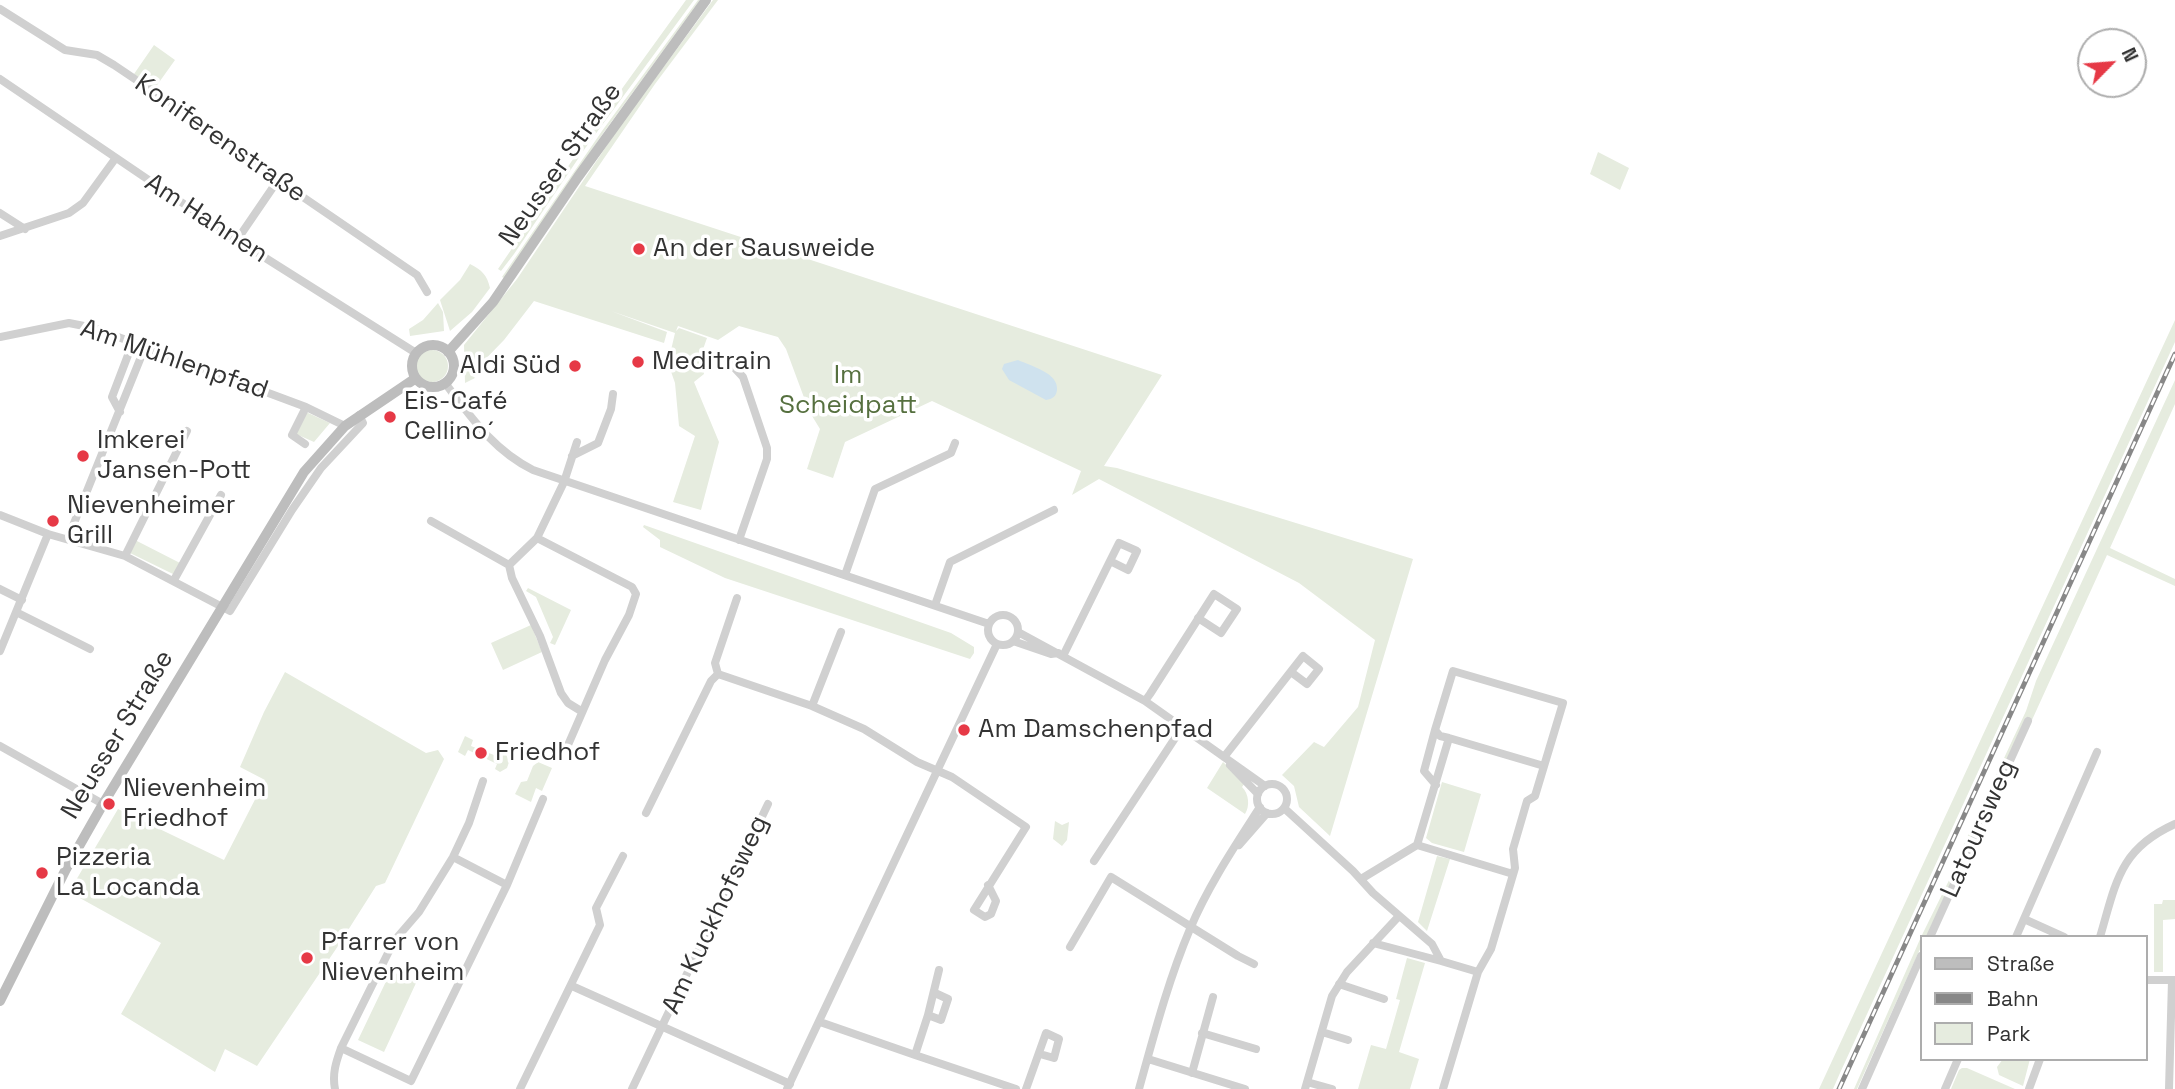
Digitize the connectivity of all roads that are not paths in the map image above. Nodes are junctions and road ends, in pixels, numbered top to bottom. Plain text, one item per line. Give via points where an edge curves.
1 (706, 0) edge
2 (0, 9) edge
3 (0, 79) edge
4 (115, 159) junction
5 (278, 180) junction
6 (0, 213) edge
7 (25, 229) junction
8 (0, 236) edge
9 (237, 240) junction
10 (427, 292) dead end
11 (0, 337) edge
12 (133, 342) junction
13 (145, 347) junction
14 (448, 352) junction
15 (416, 353) junction
16 (728, 361) dead end
17 (416, 377) junction
18 (445, 383) junction
19 (116, 385) junction
20 (128, 390) junction
21 (613, 394) dead end
22 (306, 407) junction
23 (120, 412) junction
24 (359, 415) junction
25 (345, 426) junction
26 (187, 431) dead end
27 (577, 442) dead end
28 (955, 443) dead end
29 (305, 444) dead end
30 (572, 456) junction
31 (564, 482) junction
32 (221, 495) dead end
33 (1054, 510) dead end
34 (0, 515) edge
35 (431, 521) dead end
36 (48, 534) junction
37 (68, 538) junction
38 (537, 538) junction
39 (739, 540) junction
40 (125, 555) junction
41 (1110, 561) dead end
42 (509, 565) junction
43 (845, 575) junction
44 (174, 580) junction
45 (0, 589) edge
46 (737, 598) dead end
47 (22, 600) junction
48 (935, 605) junction
49 (221, 607) junction
50 (18, 612) junction
51 (1198, 618) junction
52 (989, 624) junction
53 (841, 632) dead end
54 (1018, 632) junction
55 (1013, 641) junction
56 (997, 643) junction
57 (90, 649) dead end
58 (0, 651) edge
59 (1060, 655) junction
60 (1292, 672) dead end
61 (718, 674) junction
62 (1145, 701) junction
63 (812, 706) junction
64 (582, 711) junction
65 (2028, 721) dead end
66 (1183, 726) junction
67 (1435, 730) junction
68 (1450, 738) junction
69 (568, 745) dead end
70 (0, 746) edge
71 (2097, 752) dead end
72 (1224, 757) junction
73 (1544, 766) junction
74 (937, 771) junction
75 (483, 781) dead end
76 (1436, 785) junction
77 (1265, 786) junction
78 (1258, 794) junction
79 (543, 799) dead end
80 (103, 804) junction
81 (768, 804) dead end
82 (1284, 808) junction
83 (1263, 810) junction
84 (646, 813) dead end
85 (2175, 824) edge
86 (1417, 845) junction
87 (623, 856) dead end
88 (453, 858) junction
89 (1094, 861) dead end
90 (1513, 874) junction
91 (1360, 879) junction
92 (507, 885) junction
93 (988, 885) dead end
94 (1399, 916) junction
95 (2024, 919) junction
96 (1191, 927) junction
97 (1931, 935) edge
98 (2017, 935) edge
99 (2060, 935) edge
100 (2101, 935) edge
101 (1373, 943) junction
102 (1070, 947) dead end
103 (1920, 958) edge
104 (1441, 961) junction
105 (1254, 964) dead end
106 (939, 970) dead end
107 (1478, 972) junction
108 (2147, 980) edge
109 (2173, 980) edge
110 (1339, 984) junction
111 (572, 986) junction
112 (935, 993) junction
113 (1213, 997) dead end
114 (1384, 999) dead end
115 (0, 1001) edge
116 (928, 1015) junction
117 (820, 1022) junction
118 (663, 1026) junction
119 (1322, 1032) junction
120 (1202, 1033) junction
121 (1348, 1040) dead end
122 (341, 1048) junction
123 (1256, 1049) dead end
124 (1040, 1054) dead end
125 (915, 1055) junction
126 (1148, 1059) junction
127 (1957, 1061) edge
128 (2039, 1061) edge
129 (1192, 1073) junction
130 (1306, 1085) edge
131 (789, 1086) edge
132 (335, 1089) edge
133 (520, 1089) edge
134 (632, 1089) edge
135 (1016, 1089) edge
136 (1026, 1089) edge
137 (1139, 1089) edge
138 (1245, 1089) edge
139 (1332, 1089) edge
140 (1443, 1089) edge
141 (1862, 1089) edge
142 (1945, 1089) edge
143 (2029, 1089) edge
144 (2169, 1089) edge

1 - 14 main road, Neusser Straße via 493,302
2 - 5 street, Koniferenstraße via 65,50 97,55 114,65 270,170
3 - 4 street, Am Hahnen
4 - 7 street via 83,203 69,214
4 - 9 street, Am Hahnen
5 - 9 street
5 - 10 street, Koniferenstraße via 417,275
6 - 7 street
7 - 8 street
9 - 15 street, Am Hahnen
11 - 12 street, Am Mühlenpfad via 69,323
12 - 13 street, Am Mühlenpfad
12 - 19 street
13 - 20 street
13 - 22 street, Am Mühlenpfad
14 - 15 main road via 434,345
14 - 18 main road via 454,368
15 - 17 main road via 412,363
16 - 39 street via 743,377 767,447
17 - 18 main road via 429,387
17 - 24 main road, Neusser Straße
18 - 31 street via 499,449
19 - 20 street
19 - 23 street via 112,397
20 - 23 street
21 - 30 street via 598,443
22 - 25 street, Am Mühlenpfad
22 - 29 street via 292,435
23 - 37 street
24 - 25 main road, Neusser Straße
24 - 49 street, Neusser Straße via 363,423 292,510 232,610
25 - 49 main road, Neusser Straße via 304,472
26 - 40 street
27 - 30 street
28 - 43 street via 951,453 875,489
30 - 31 street
31 - 38 street
31 - 39 street
32 - 44 street
33 - 48 street via 950,562
34 - 36 street
35 - 42 street
36 - 37 street
36 - 47 street
37 - 40 street
38 - 42 street
38 - 64 street via 632,587 636,594
39 - 43 street
40 - 44 street
41 - 59 street
42 - 64 street via 561,693
43 - 48 street
44 - 49 street
45 - 47 street
46 - 61 street via 715,663
47 - 50 street
48 - 52 street
49 - 80 main road, Neusser Straße
50 - 57 street
50 - 58 street
51 - 51 street via 1214,594 1237,609 1221,633
51 - 62 street
52 - 54 street via 1005,615 1016,623
52 - 56 street via 990,637
53 - 63 street
54 - 55 street
54 - 59 street
55 - 56 street
55 - 59 street
56 - 74 street
59 - 62 street
60 - 72 street
61 - 63 street
61 - 84 street
62 - 66 street
63 - 74 street via 864,729
64 - 69 street
65 - 97 street, Latoursweg
66 - 72 street
66 - 89 street
67 - 68 street
67 - 73 street via 1453,671 1563,703
67 - 76 street via 1424,771
68 - 73 street
68 - 76 street
70 - 80 street
71 - 95 street
72 - 77 street
72 - 78 street
73 - 90 street via 1535,796 1527,801 1513,849
74 - 93 street via 1026,827
74 - 117 street
75 - 88 street
76 - 86 street
77 - 78 street
77 - 82 street via 1275,784 1284,789
78 - 83 street
79 - 92 street
80 - 115 main road, Neusser Straße
81 - 118 street, Am Kuckhofsweg
82 - 83 street via 1276,814
82 - 91 street
83 - 96 street via 1234,849
85 - 100 street via 2151,835 2130,855 2119,873
86 - 90 street
86 - 91 street
87 - 111 street via 596,908 600,925
88 - 92 street
88 - 122 street via 394,942
90 - 107 street via 1491,949
91 - 94 street
92 - 122 street via 411,1081
94 - 101 street
94 - 104 street via 1432,944
95 - 98 street
95 - 99 street
96 - 102 street via 1111,877
96 - 105 street
96 - 126 street
101 - 104 street
101 - 110 street
103 - 141 street
104 - 107 street
106 - 112 street
107 - 140 street
108 - 109 street
109 - 144 street
110 - 114 street
110 - 119 street
111 - 118 street
111 - 133 street
112 - 116 street
112 - 116 street via 948,999 942,1020
113 - 120 street
116 - 125 street
117 - 125 street
117 - 131 street
118 - 131 street
118 - 134 street, Am Kuckhofsweg
119 - 121 street
119 - 130 street
120 - 123 street
120 - 129 street
122 - 132 street
124 - 136 street
125 - 135 street
126 - 129 street
126 - 137 street
127 - 142 street
128 - 143 street
129 - 138 street
130 - 139 street

